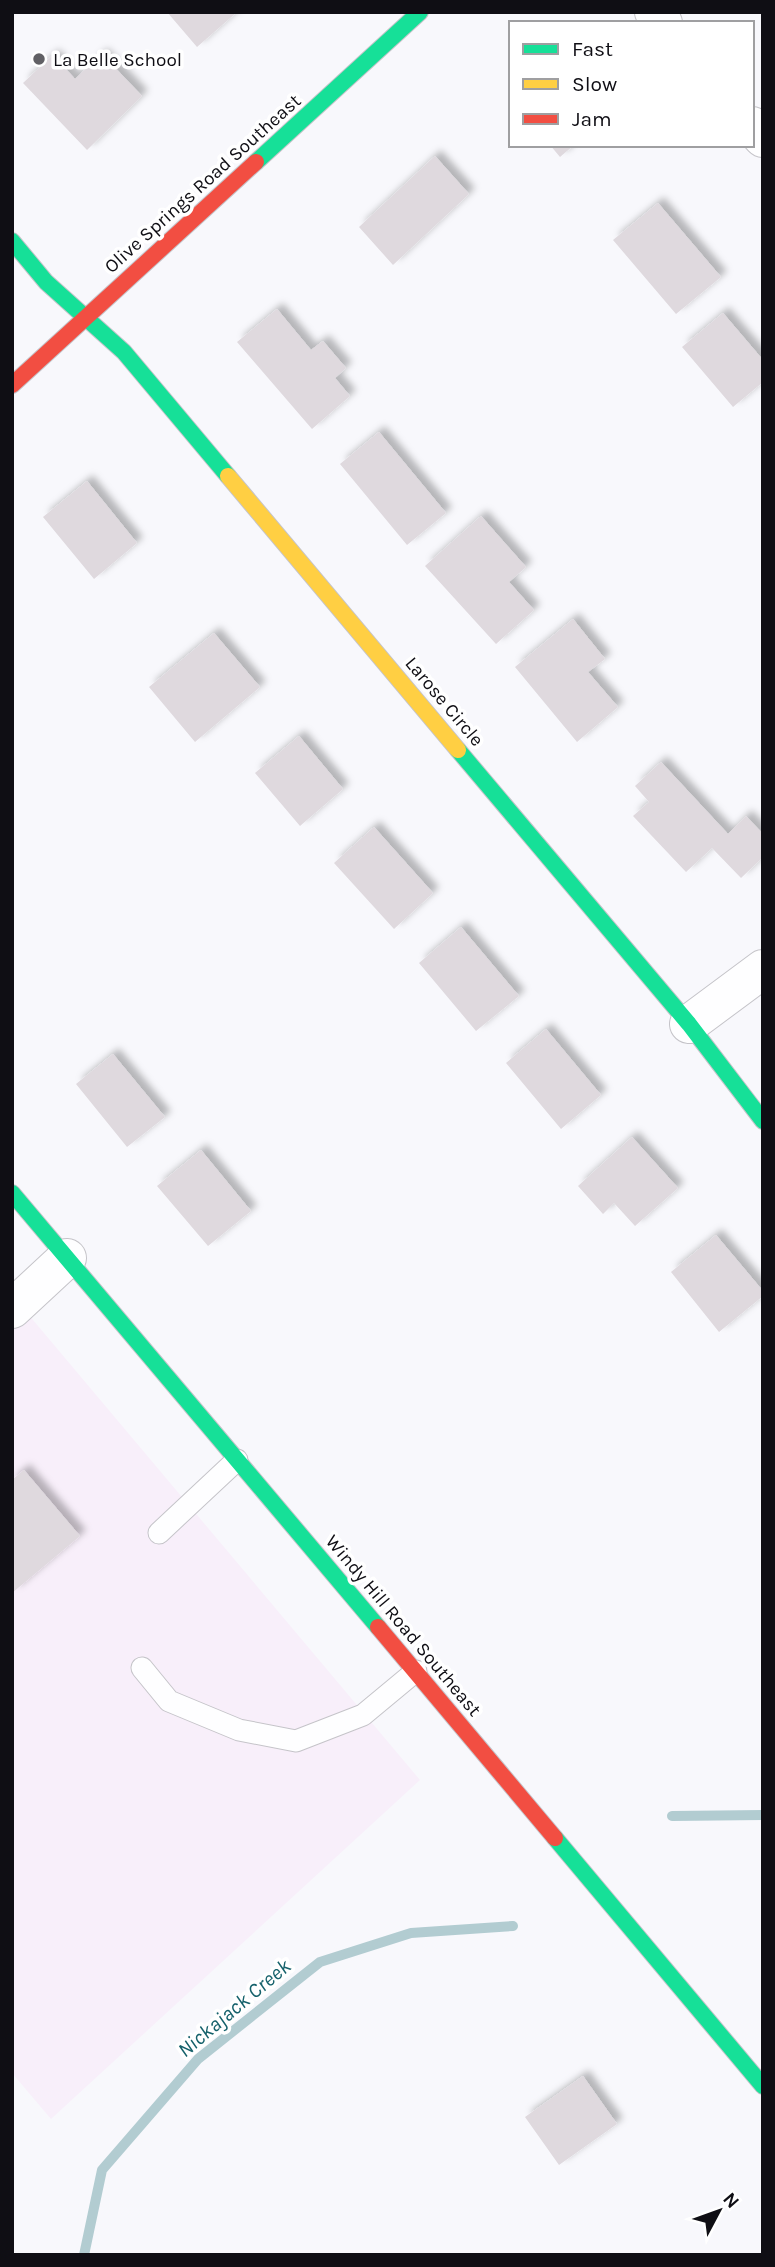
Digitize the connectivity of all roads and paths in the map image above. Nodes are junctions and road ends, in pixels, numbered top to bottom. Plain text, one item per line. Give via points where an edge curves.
1 (419, 12) edge
2 (12, 241) edge
3 (86, 317) junction
4 (12, 385) edge
5 (763, 968) edge
6 (689, 1024) junction
7 (763, 1121) edge
8 (12, 1193) edge
9 (67, 1258) junction
10 (12, 1308) edge
11 (237, 1460) junction
12 (159, 1533) dead end
13 (142, 1668) dead end
14 (416, 1671) junction
15 (763, 2086) edge

1 - 3 street, Olive Springs Road Southeast
2 - 3 street, Larose Circle via 46,282
3 - 4 street, Olive Springs Road Southeast
3 - 6 street, Larose Circle via 124,352
5 - 6 street
6 - 7 street, Larose Circle
8 - 9 street, Windy Hill Road Southeast
9 - 10 street
9 - 11 street, Windy Hill Road Southeast
11 - 12 lane
11 - 14 street, Windy Hill Road Southeast
13 - 14 lane via 169,1701 239,1730 296,1741 363,1714
14 - 15 street, Windy Hill Road Southeast

